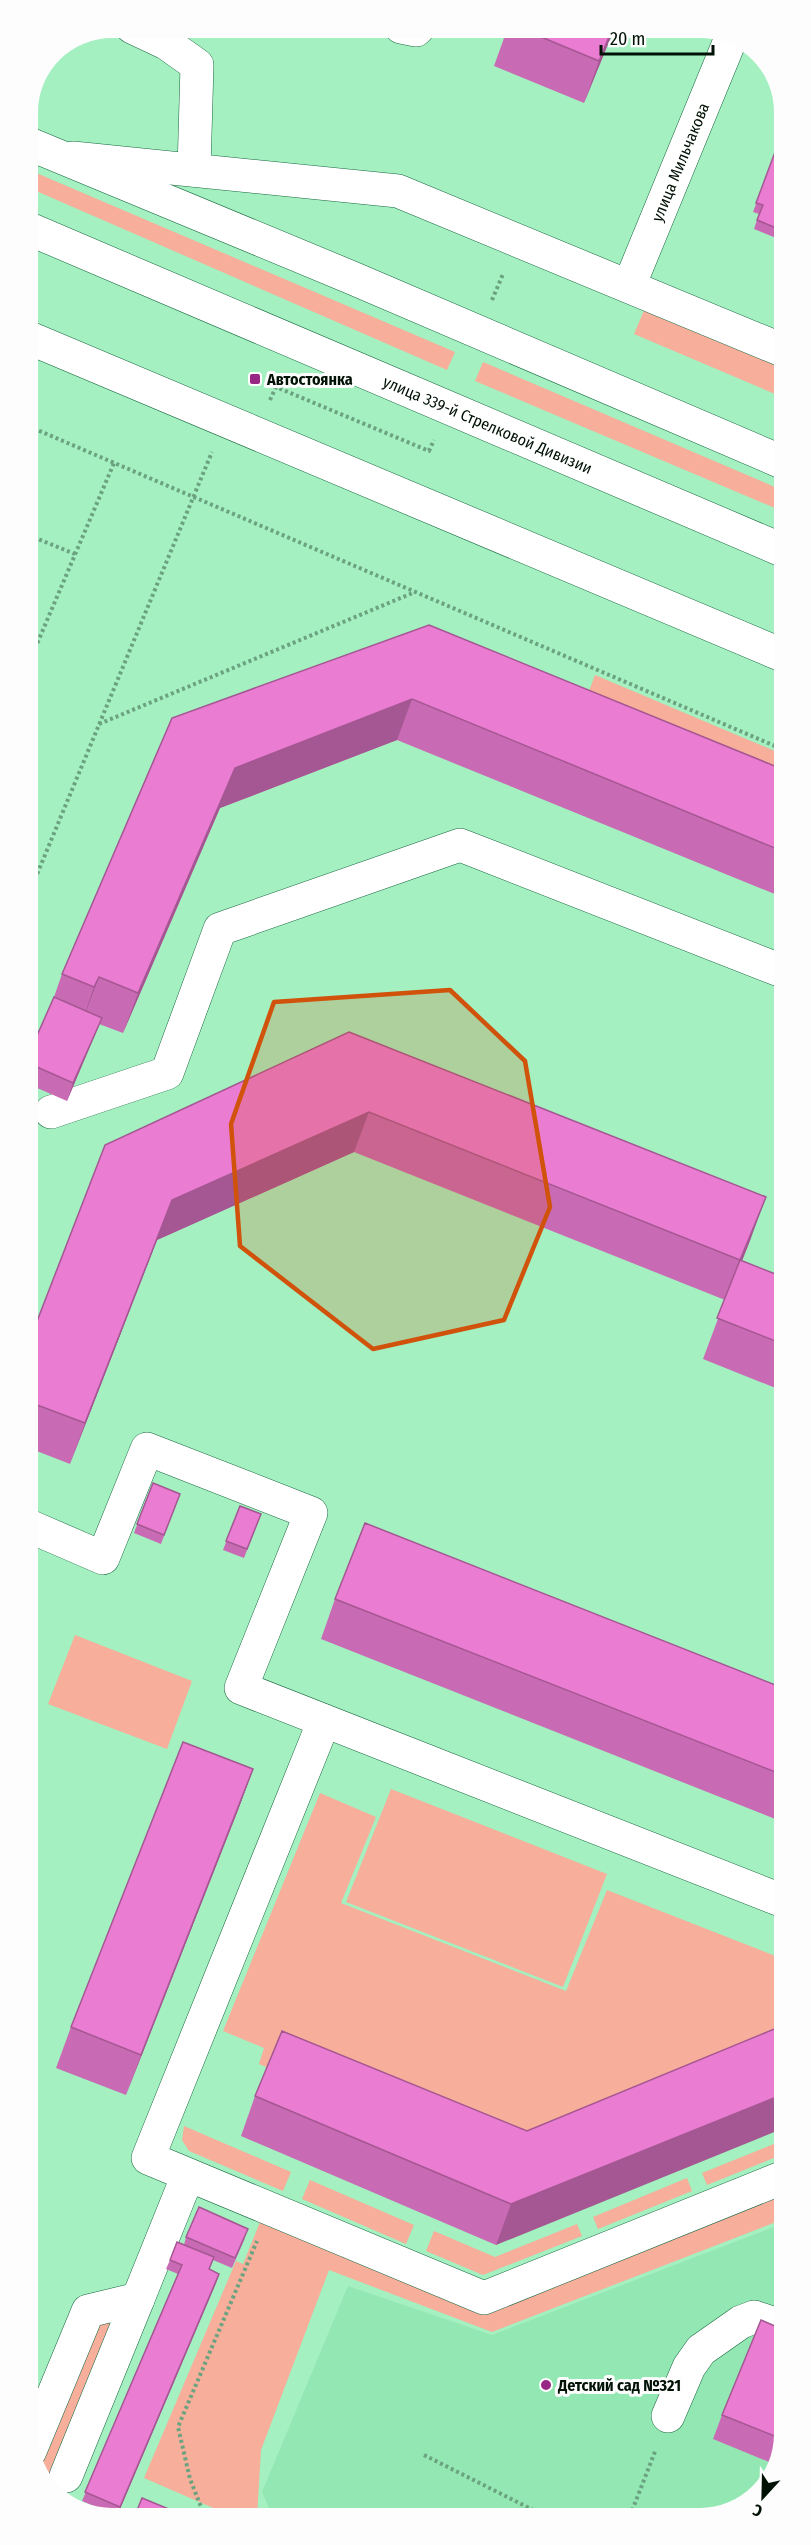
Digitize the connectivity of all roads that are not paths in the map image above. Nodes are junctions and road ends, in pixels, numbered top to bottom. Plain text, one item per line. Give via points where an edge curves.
1 (153, 37) edge
2 (729, 43) edge
3 (38, 148) edge
4 (60, 157) junction
5 (194, 170) junction
6 (38, 233) edge
7 (629, 286) junction
8 (38, 342) edge
9 (774, 347) edge
10 (774, 459) edge
11 (774, 547) edge
12 (774, 652) edge
13 (774, 968) edge
14 (51, 1112) dead end
15 (38, 1530) edge
16 (324, 1721) junction
17 (774, 1897) edge
18 (188, 2175) junction
19 (774, 2181) edge
20 (138, 2299) junction
21 (774, 2324) edge
22 (669, 2416) road end
23 (38, 2432) edge
24 (66, 2476) dead end

1 - 5 main road via 197,65
2 - 7 main road, улица Мильчакова
3 - 4 main road
4 - 5 main road
4 - 10 main road
5 - 7 main road via 398,190
6 - 11 main road, улица 339-й Стрелковой Дивизии
7 - 9 main road
8 - 12 main road
13 - 14 main road via 460,844 220,929 167,1073
15 - 16 main road via 103,1558 147,1449 311,1513 241,1688
16 - 17 main road
16 - 18 main road via 148,2158
18 - 19 main road via 484,2298
18 - 20 main road
20 - 23 main road via 88,2311
20 - 24 main road
21 - 22 main road via 754,2317 701,2350 689,2367

